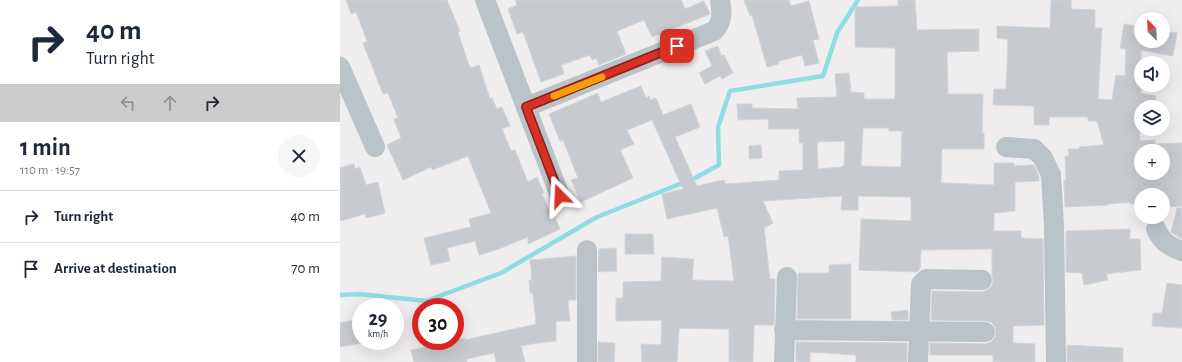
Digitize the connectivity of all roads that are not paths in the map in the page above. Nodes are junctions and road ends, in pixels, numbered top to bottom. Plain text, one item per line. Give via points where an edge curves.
1 (484, 0) edge
2 (720, 0) edge
3 (340, 67) edge
4 (526, 107) junction
5 (375, 147) dead end
6 (1006, 147) dead end
7 (560, 196) dead end
8 (1156, 229) dead end
9 (587, 250) dead end
10 (1182, 251) edge
11 (787, 277) dead end
12 (982, 280) dead end
13 (784, 330) junction
14 (919, 331) junction
15 (985, 332) dead end
16 (587, 362) edge
17 (784, 362) edge
18 (918, 362) edge
19 (1056, 362) edge

1 - 4 street
2 - 4 street via 720,23 714,31
3 - 5 street
4 - 7 street
6 - 19 street via 1034,149 1043,158 1051,175
8 - 10 street via 1160,238 1171,247
9 - 16 street
11 - 13 street
12 - 14 street via 923,281
13 - 14 street
13 - 17 street
14 - 15 street
14 - 18 street

